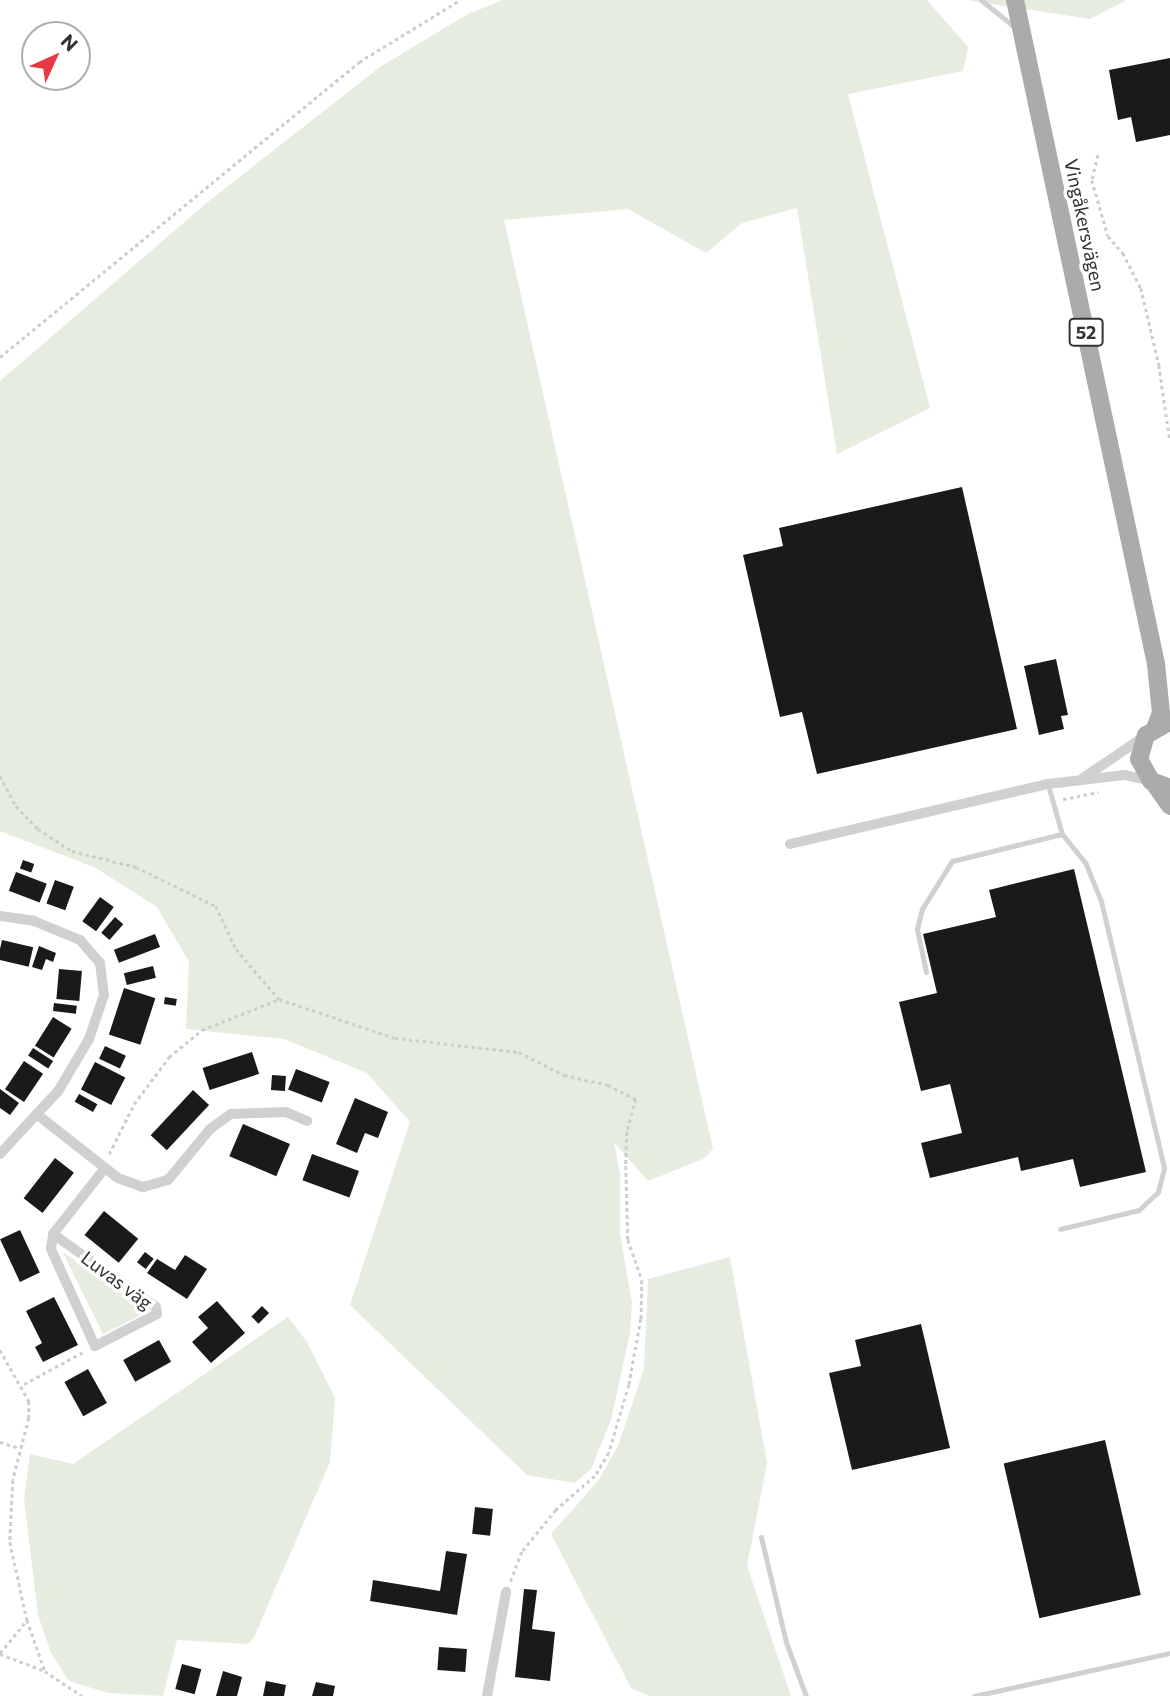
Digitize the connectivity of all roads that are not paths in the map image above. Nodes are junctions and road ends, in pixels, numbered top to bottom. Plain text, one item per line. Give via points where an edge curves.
1 (981, 0) edge
2 (1015, 0) edge
3 (1023, 34) junction
4 (1157, 664) junction
5 (1170, 691) edge
6 (1157, 728) edge
7 (1081, 780) junction
8 (1048, 784) junction
9 (1159, 784) edge
10 (1170, 806) edge
11 (1062, 834) junction
12 (789, 844) dead end
13 (0, 916) edge
14 (926, 972) dead end
15 (39, 1116) junction
16 (307, 1121) dead end
17 (0, 1154) edge
18 (105, 1168) junction
19 (1060, 1229) dead end
20 (53, 1234) junction
21 (761, 1537) dead end
22 (506, 1592) road end
23 (1170, 1653) edge
24 (1015, 1686) junction
25 (488, 1696) edge
26 (806, 1696) edge
27 (974, 1696) edge
28 (1017, 1696) edge

1 - 3 lane
2 - 3 main road, Vingåkersvägen / 52
3 - 4 main road, Vingåkersvägen / 52
4 - 5 main road, Vingåkersvägen / 52
4 - 6 main road, Vingåkersvägen / 52 via 1161,713
6 - 7 street
6 - 9 main road, 52 via 1139,759
7 - 8 street
7 - 9 street via 1125,775
8 - 11 lane
8 - 12 street
9 - 10 main road, 52
11 - 14 lane via 952,861 922,909 917,929
11 - 19 lane via 1085,862 1101,901 1164,1168 1158,1192 1139,1210
13 - 15 street via 34,921 80,940 96,955 103,973 104,995 89,1039
15 - 17 street
15 - 18 street
16 - 18 street via 286,1112 231,1114 218,1121 177,1171 158,1185 130,1184
18 - 20 street
20 - 20 street, Luvas väg via 51,1249 95,1346 154,1317 158,1311
21 - 26 lane via 786,1642
22 - 25 street
23 - 24 lane
24 - 27 lane
24 - 28 lane

